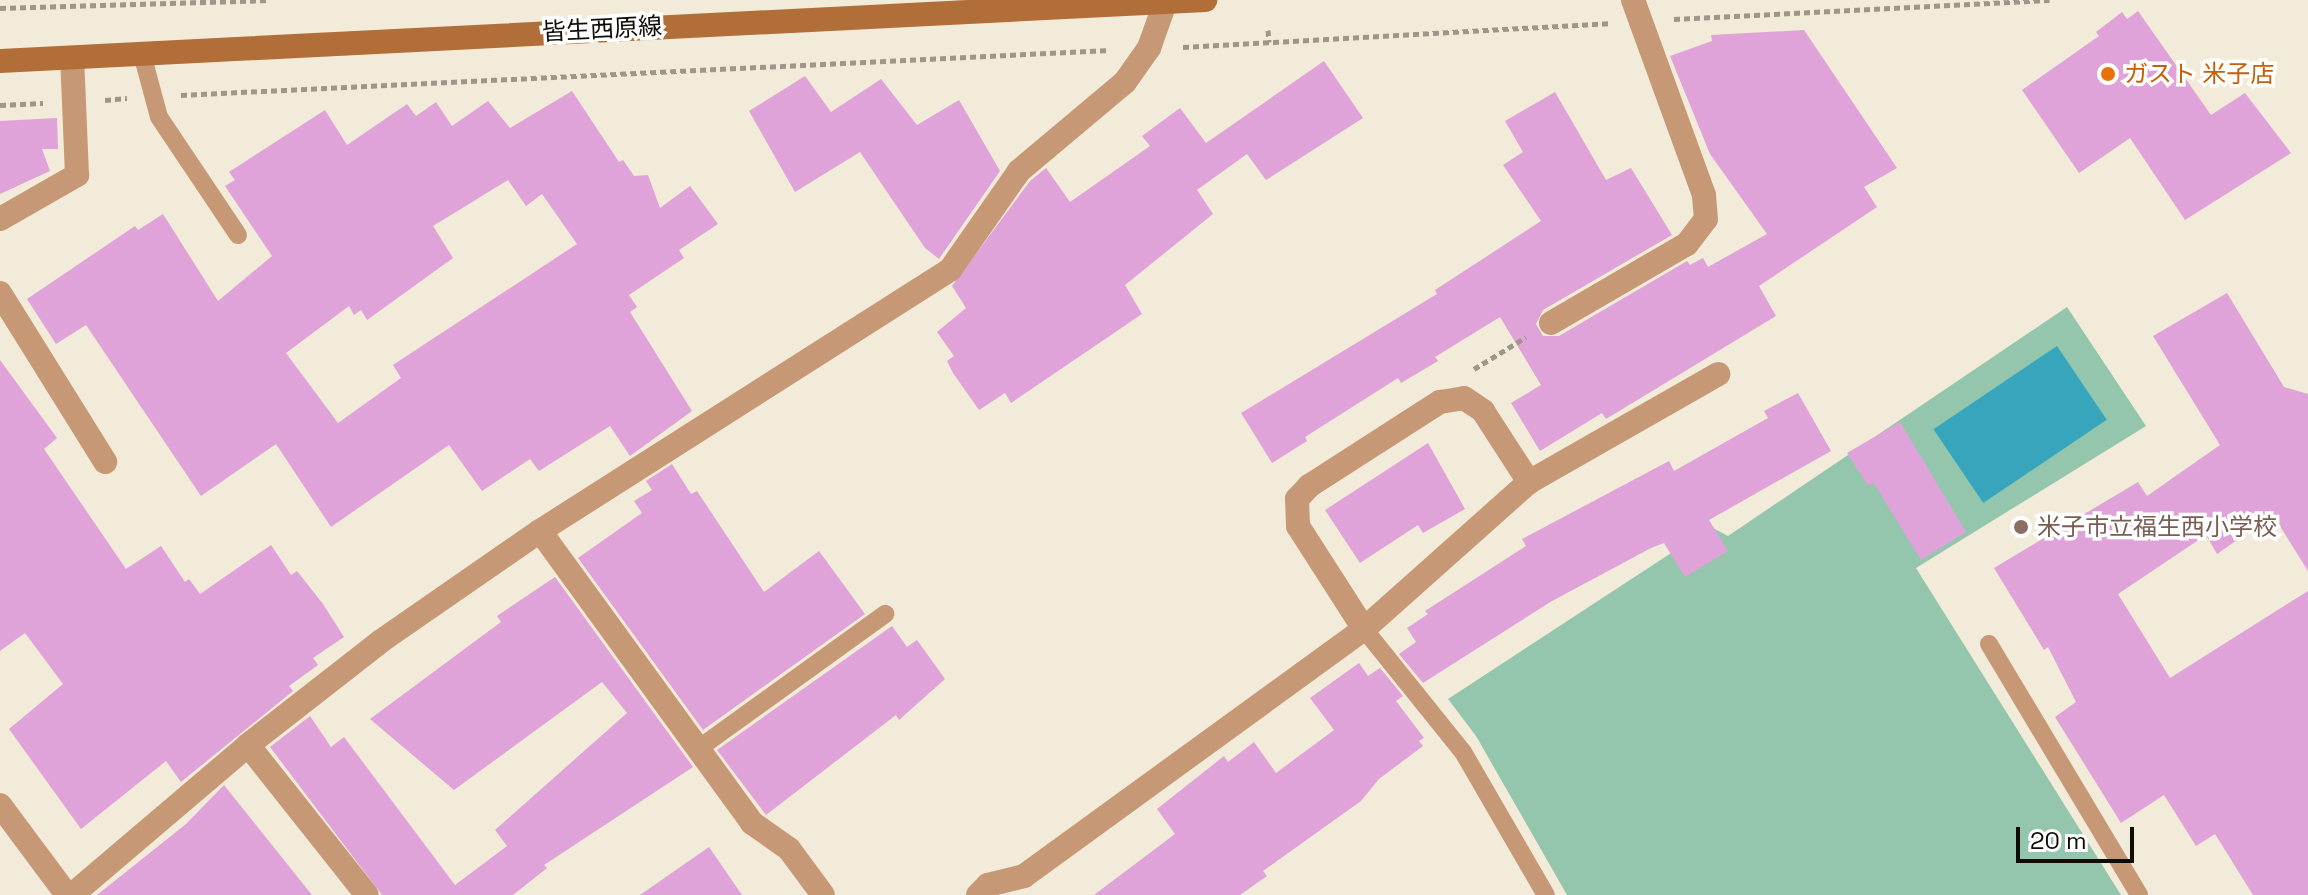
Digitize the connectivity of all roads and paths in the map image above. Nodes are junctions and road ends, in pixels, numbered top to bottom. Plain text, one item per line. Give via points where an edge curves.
1 (269, 0) edge
2 (1205, 0) edge
3 (1633, 0) edge
4 (1165, 3) junction
5 (0, 8) edge
6 (1268, 30) dead end
7 (1269, 42) dead end
8 (1121, 50) dead end
9 (142, 54) junction
10 (72, 58) junction
11 (0, 61) edge
12 (151, 97) junction
13 (76, 102) junction
14 (0, 105) edge
15 (0, 219) edge
16 (238, 235) dead end
17 (0, 293) edge
18 (1551, 323) joint
19 (1718, 374) dead end
20 (1452, 399) junction
21 (105, 462) dead end
22 (1529, 482) junction
23 (540, 531) junction
24 (885, 614) dead end
25 (1364, 629) junction
26 (1989, 644) dead end
27 (248, 745) junction
28 (698, 749) junction
29 (0, 805) edge
30 (70, 895) edge
31 (367, 895) edge
32 (823, 895) edge
33 (978, 895) edge
34 (1546, 895) edge
35 (2139, 895) edge

1 - 5 path
2 - 4 main road, 皆生西原線
3 - 18 street via 1704,195 1706,219 1687,244
4 - 9 main road, 皆生西原線
4 - 23 street via 1149,48 1125,82 1019,171 950,270
6 - 7 path
8 - 12 path
9 - 10 main road, 皆生西原線
9 - 12 lane
10 - 11 main road, 皆生西原線
10 - 13 street
12 - 13 path
12 - 16 lane
13 - 14 path
13 - 15 street via 77,175
17 - 21 street
18 - 20 path via 1476,365
19 - 22 street
20 - 22 street via 1464,398 1483,411
20 - 25 street via 1361,452 1297,499 1298,526
22 - 25 street
23 - 27 street via 381,641
23 - 28 street
24 - 28 lane
25 - 33 street via 1024,876 988,885
25 - 34 lane via 1463,752
26 - 35 lane
27 - 30 street
27 - 31 street
28 - 32 street via 752,823 789,849
29 - 30 street

